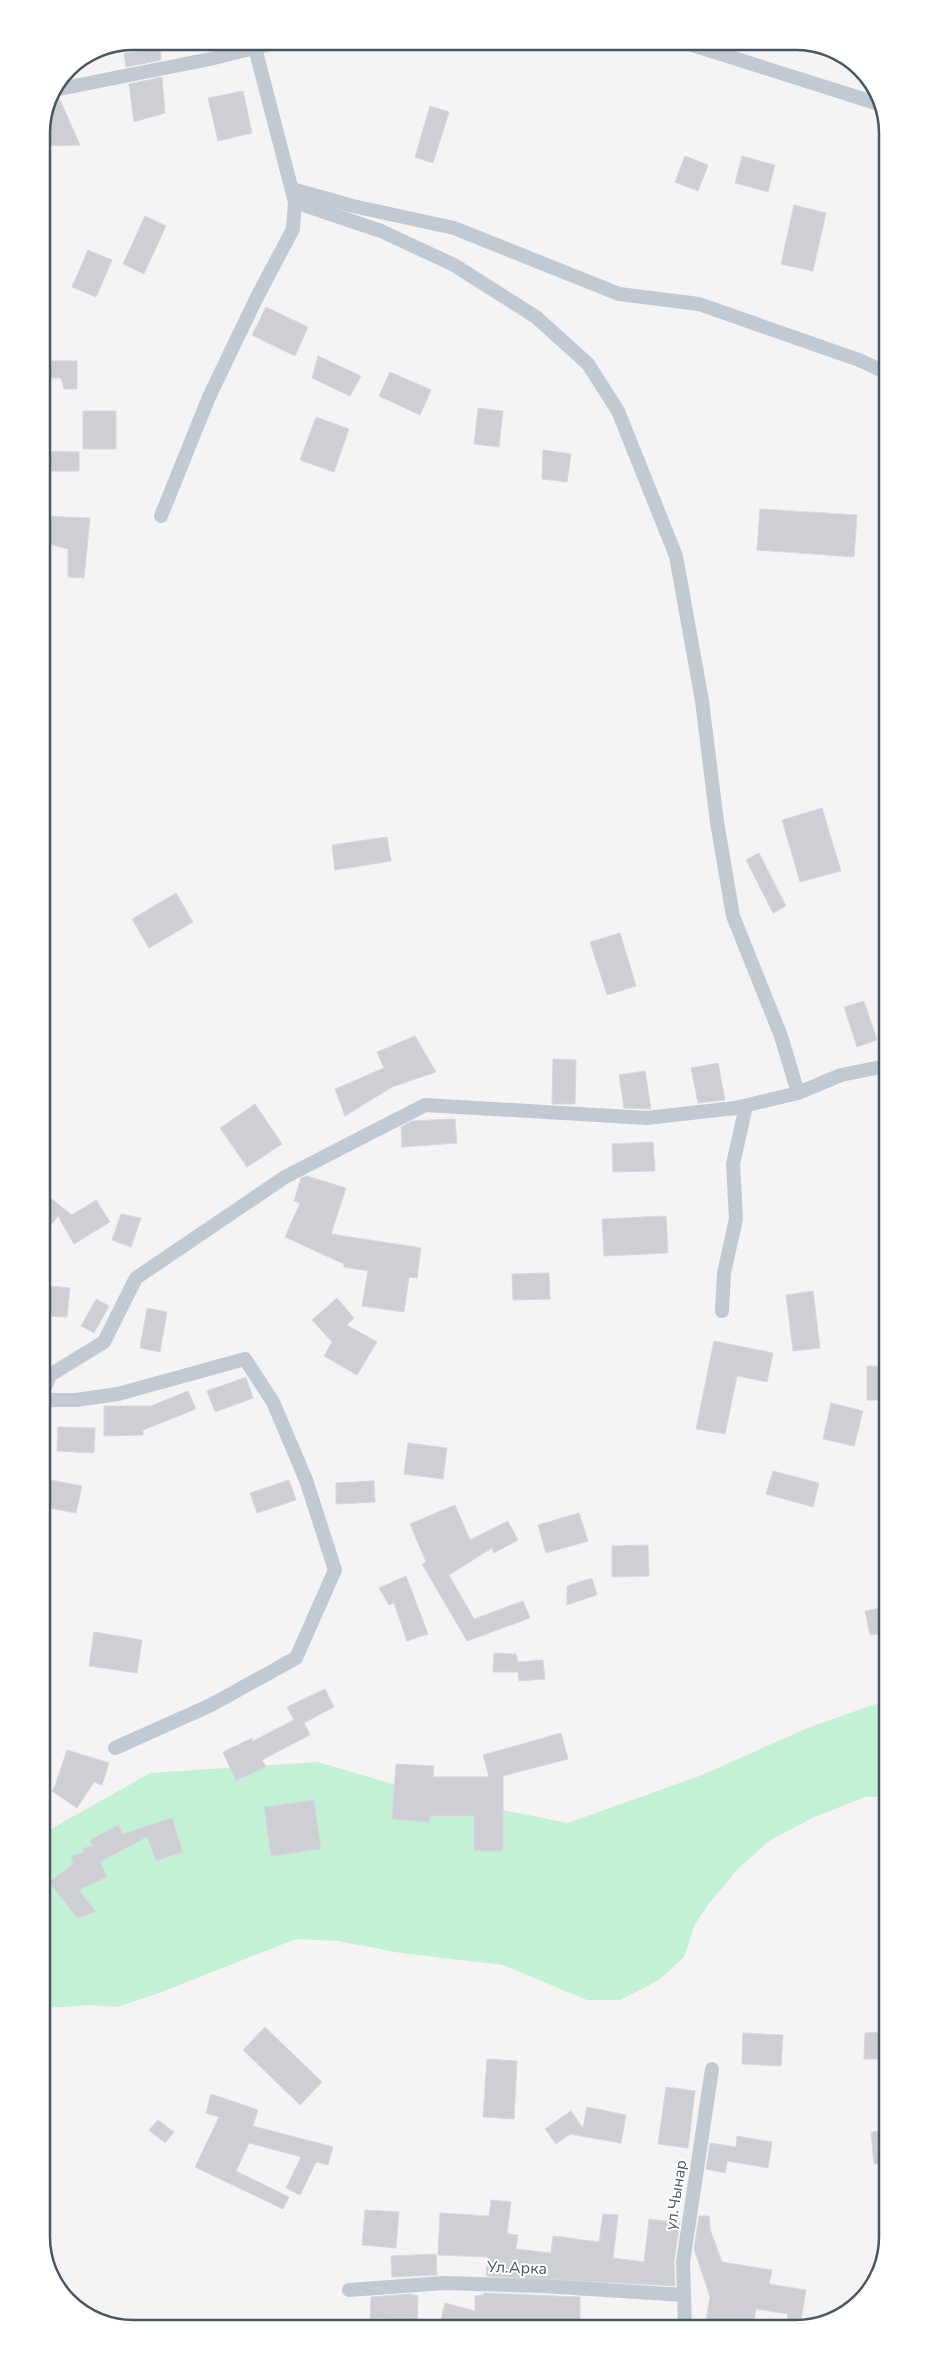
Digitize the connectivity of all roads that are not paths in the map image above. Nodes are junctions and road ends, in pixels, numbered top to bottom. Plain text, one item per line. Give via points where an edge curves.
1 (245, 50) edge
2 (256, 50) edge
3 (708, 50) edge
4 (63, 88) edge
5 (873, 102) edge
6 (294, 195) junction
7 (879, 369) edge
8 (161, 516) dead end
9 (879, 1067) edge
10 (798, 1093) junction
11 (746, 1106) junction
12 (722, 1311) dead end
13 (50, 1375) edge
14 (50, 1400) edge
15 (115, 1748) dead end
16 (712, 2070) dead end
17 (349, 2290) dead end
18 (684, 2296) junction
19 (685, 2320) edge

1 - 4 street
2 - 6 street
3 - 5 street
6 - 7 street via 454,228 619,294 699,304
6 - 8 street via 293,229 209,397
6 - 10 street via 454,265 536,317 588,364 618,411 676,556 702,701 733,916 781,1036
9 - 10 street via 841,1075
10 - 11 street
11 - 12 street via 733,1164 736,1219 724,1273
11 - 13 street via 646,1118 425,1105 285,1177 136,1278 104,1342
14 - 15 street via 118,1394 245,1359 273,1402 303,1472 335,1570 296,1658 211,1706
16 - 18 street, ул.Чынар via 683,2262
17 - 18 street, Ул.Арка via 444,2283
18 - 19 street, ул.Чынар

